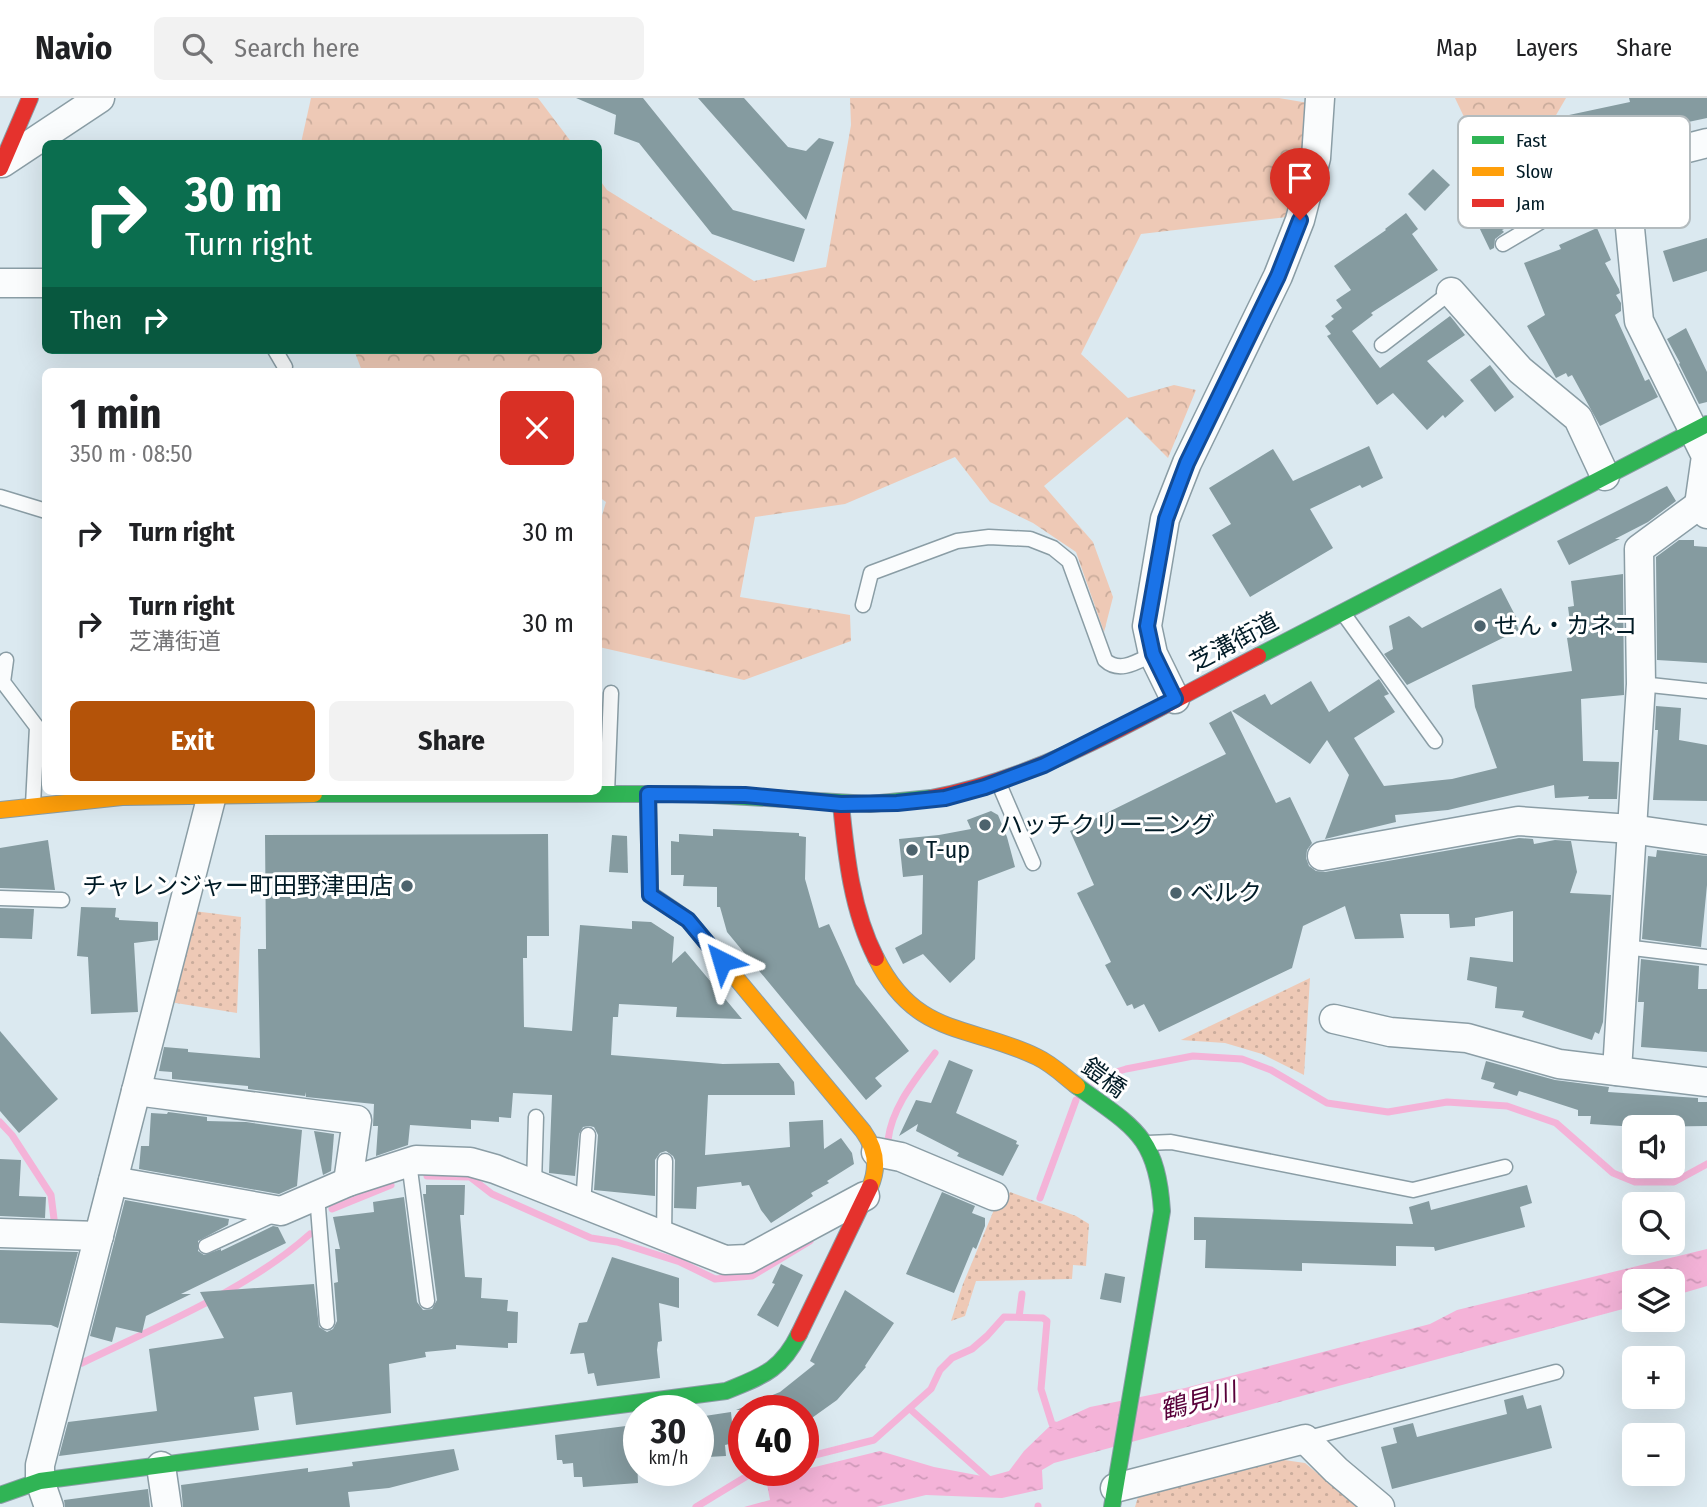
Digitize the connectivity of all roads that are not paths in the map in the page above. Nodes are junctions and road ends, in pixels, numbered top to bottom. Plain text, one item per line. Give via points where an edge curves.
1 (100, 98) edge
2 (1320, 98) edge
3 (26, 99) edge
4 (1707, 143) edge
5 (1690, 147) edge
6 (1, 165) edge
7 (1530, 228) edge
8 (1630, 228) edge
9 (1503, 244) dead end
10 (0, 283) edge
11 (42, 283) edge
12 (1451, 292) joint
13 (1382, 345) dead end
14 (1700, 428) edge
15 (1605, 476) junction
16 (0, 497) edge
17 (1703, 509) edge
18 (42, 510) edge
19 (863, 605) dead end
20 (1342, 611) junction
21 (1153, 654) junction
22 (6, 660) dead end
23 (1641, 684) junction
24 (1707, 691) edge
25 (611, 693) dead end
26 (1175, 699) junction
27 (1435, 741) dead end
28 (998, 783) junction
29 (602, 794) edge
30 (607, 794) junction
31 (648, 794) junction
32 (158, 795) edge
33 (212, 795) edge
34 (841, 804) junction
35 (33, 805) junction
36 (0, 810) edge
37 (1631, 829) junction
38 (1707, 840) edge
39 (1322, 856) dead end
40 (1033, 863) dead end
41 (0, 898) edge
42 (62, 900) dead end
43 (1625, 947) junction
44 (1707, 957) edge
45 (1334, 1018) dead end
46 (1617, 1071) junction
47 (1707, 1082) edge
48 (136, 1091) junction
49 (536, 1117) dead end
50 (588, 1135) dead end
51 (1145, 1141) junction
52 (876, 1153) junction
53 (665, 1161) dead end
54 (409, 1162) junction
55 (1505, 1167) dead end
56 (113, 1181) junction
57 (348, 1182) junction
58 (534, 1184) junction
59 (317, 1195) junction
60 (865, 1196) junction
61 (994, 1196) dead end
62 (583, 1204) junction
63 (281, 1211) junction
64 (0, 1233) edge
65 (99, 1236) junction
66 (664, 1236) junction
67 (206, 1246) dead end
68 (428, 1301) dead end
69 (327, 1322) dead end
70 (1556, 1372) dead end
71 (1305, 1439) junction
72 (161, 1466) junction
73 (45, 1494) edge
74 (0, 1495) edge
75 (1113, 1497) edge
76 (167, 1507) edge
77 (1380, 1507) edge

1 - 6 street
2 - 21 street via 1316,158 1300,220 1278,276 1187,463 1166,519 1148,616
3 - 6 street
4 - 5 street
7 - 9 lane
8 - 14 street via 1639,321
10 - 11 street
12 - 13 lane
12 - 15 street via 1520,370 1578,418
14 - 15 street, 芝溝街道
14 - 17 street via 1706,456
15 - 20 street, 芝溝街道
16 - 18 lane
17 - 23 street via 1639,549
19 - 21 lane via 871,573 957,541 1030,539 1054,548 1069,561 1105,660 1127,666
20 - 26 street, 芝溝街道
20 - 27 lane
21 - 26 street
22 - 35 lane via 3,682 37,727
23 - 24 lane
23 - 37 street
25 - 30 lane
26 - 28 street, 芝溝街道 via 1056,760
28 - 34 street, 芝溝街道 via 929,800
28 - 40 lane
29 - 30 street, 芝溝街道
30 - 31 street, 芝溝街道
31 - 34 street, 芝溝街道 via 745,795
31 - 52 street via 650,895 688,920 858,1124
32 - 35 street, 芝溝街道
33 - 48 street
34 - 51 street, 鎧橋 via 858,908 868,942 896,991 939,1023 1036,1057 1119,1116
35 - 36 street, 芝溝街道
37 - 38 street
37 - 39 street via 1518,821
37 - 43 street
41 - 42 lane
43 - 44 lane
43 - 46 street
45 - 46 street via 1390,1032 1467,1038 1559,1064
46 - 47 street
48 - 56 street
48 - 57 street via 357,1120
49 - 58 lane
50 - 62 lane
51 - 55 lane via 1171,1142 1413,1190
51 - 75 street via 1162,1182 1162,1211
52 - 60 street via 874,1178
52 - 61 street via 901,1157
53 - 66 lane
54 - 57 street
54 - 58 street via 470,1163
54 - 68 lane
56 - 63 street
56 - 65 street
57 - 59 street
58 - 62 street
59 - 63 street
59 - 69 lane
60 - 66 street via 748,1259 725,1260
60 - 72 street via 792,1349 771,1372 726,1391
62 - 66 street
63 - 67 lane
64 - 65 street
65 - 73 street via 40,1465
70 - 71 lane
71 - 75 street
71 - 77 street
72 - 73 street
72 - 76 street
73 - 74 street

